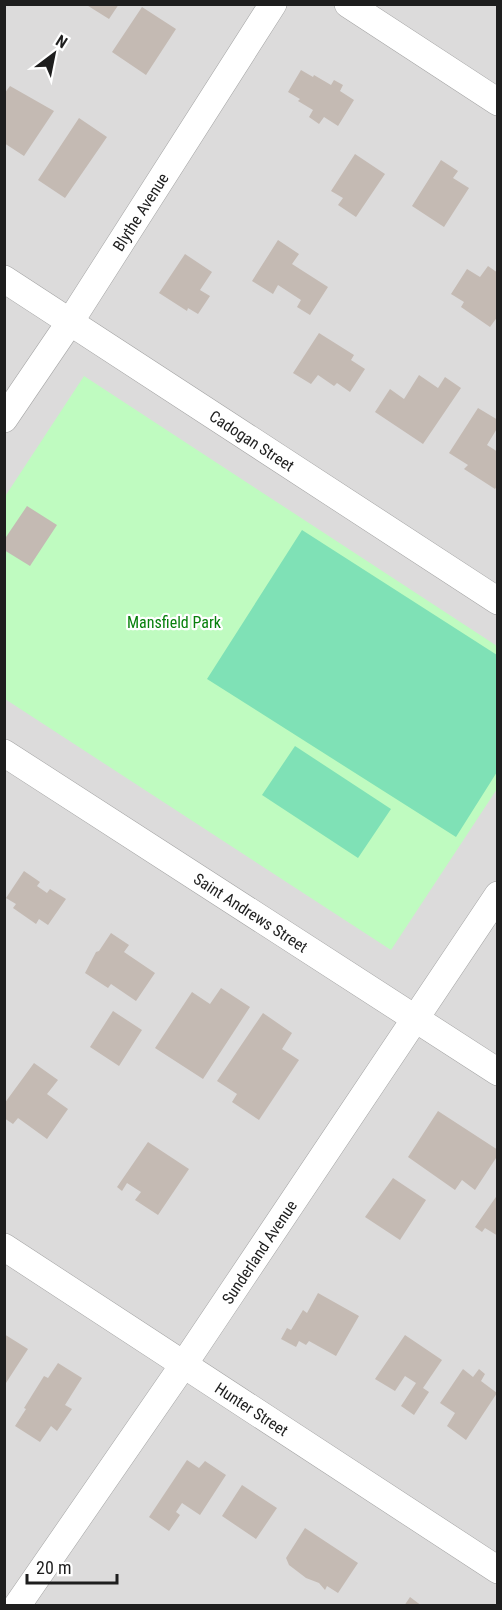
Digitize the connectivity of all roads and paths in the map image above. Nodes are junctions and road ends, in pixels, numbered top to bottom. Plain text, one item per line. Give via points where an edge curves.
1 (273, 4) edge
2 (348, 4) edge
3 (498, 102) edge
4 (4, 279) edge
5 (70, 322) junction
6 (4, 419) edge
7 (498, 601) edge
8 (4, 753) edge
9 (498, 895) edge
10 (415, 1018) junction
11 (498, 1072) edge
12 (4, 1246) edge
13 (184, 1364) junction
14 (498, 1570) edge
15 (17, 1605) edge

1 - 5 street, Blythe Avenue
2 - 3 street
4 - 5 street, Cadogan Street
5 - 6 street, Blythe Avenue
5 - 7 street, Cadogan Street
8 - 10 street, Saint Andrews Street
9 - 10 street, Sunderland Avenue
10 - 11 street, Saint Andrews Street
10 - 13 street, Sunderland Avenue
12 - 13 street, Hunter Street
13 - 14 street, Hunter Street
13 - 15 street, Sunderland Avenue

